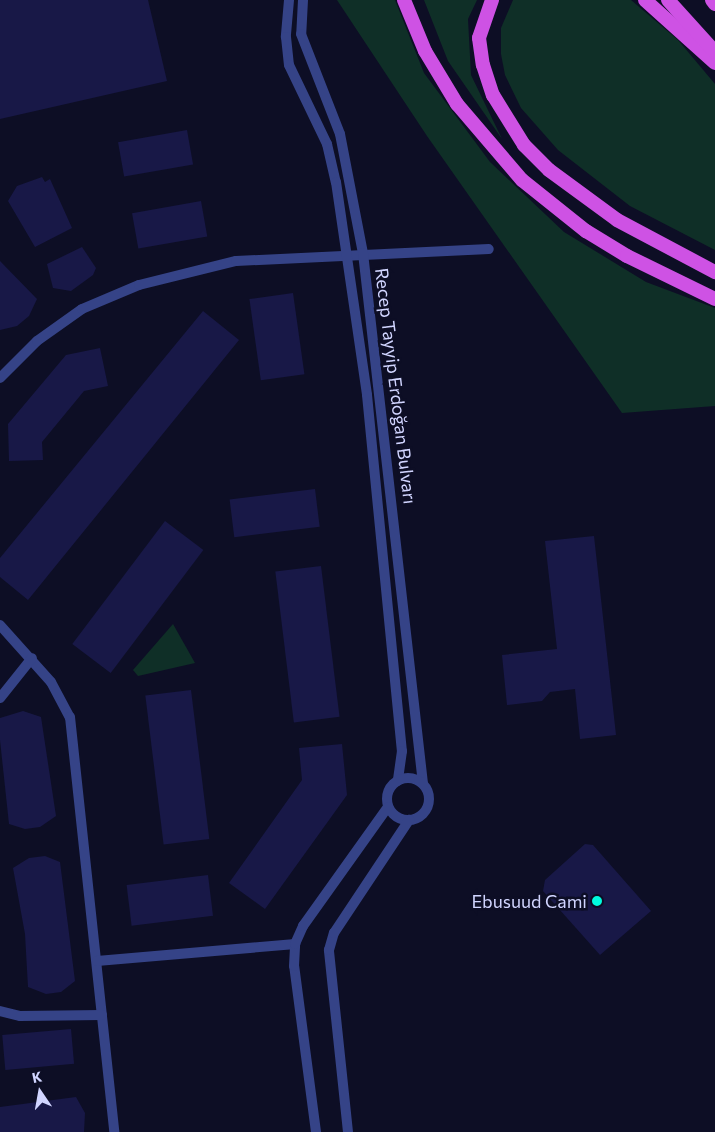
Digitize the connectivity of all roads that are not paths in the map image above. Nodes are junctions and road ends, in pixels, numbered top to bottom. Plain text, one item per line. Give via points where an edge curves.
1 (289, 0) edge
2 (303, 0) edge
3 (404, 0) edge
4 (492, 0) edge
5 (645, 0) edge
6 (668, 0) edge
7 (712, 0) edge
8 (715, 4) edge
9 (715, 52) edge
10 (715, 63) edge
11 (489, 249) dead end
12 (363, 253) junction
13 (347, 254) junction
14 (715, 272) edge
15 (715, 299) edge
16 (0, 378) edge
17 (2, 632) edge
18 (32, 658) junction
19 (0, 698) edge
20 (398, 781) junction
21 (423, 784) junction
22 (388, 807) junction
23 (410, 820) junction
24 (295, 944) junction
25 (97, 961) junction
26 (0, 1011) edge
27 (102, 1015) junction
28 (114, 1132) edge
29 (316, 1132) edge
30 (348, 1132) edge

1 - 13 street, Recep Tayyip Erdoğan Bulvarı via 286,37 290,66 327,144
2 - 12 street, Recep Tayyip Erdoğan Bulvarı via 301,34 340,134
3 - 15 highway via 424,51 457,104 522,180 610,246
4 - 14 highway via 479,38 483,65 492,95 524,145 549,170 617,220
5 - 10 highway
6 - 9 highway
7 - 8 highway
11 - 12 street
12 - 13 street
12 - 21 street, Recep Tayyip Erdoğan Bulvarı
13 - 16 street via 236,261 139,285 82,309 38,341
13 - 20 street, Recep Tayyip Erdoğan Bulvarı via 367,395 402,751
17 - 18 street
18 - 19 street
18 - 25 street via 70,717
20 - 21 street via 409,777
20 - 22 street via 388,790
21 - 23 street via 428,806
22 - 23 street via 401,819
22 - 24 street via 303,926
23 - 30 street via 379,862 328,950
24 - 25 street
24 - 29 street via 294,966
25 - 27 street
26 - 27 street via 20,1016
27 - 28 street

